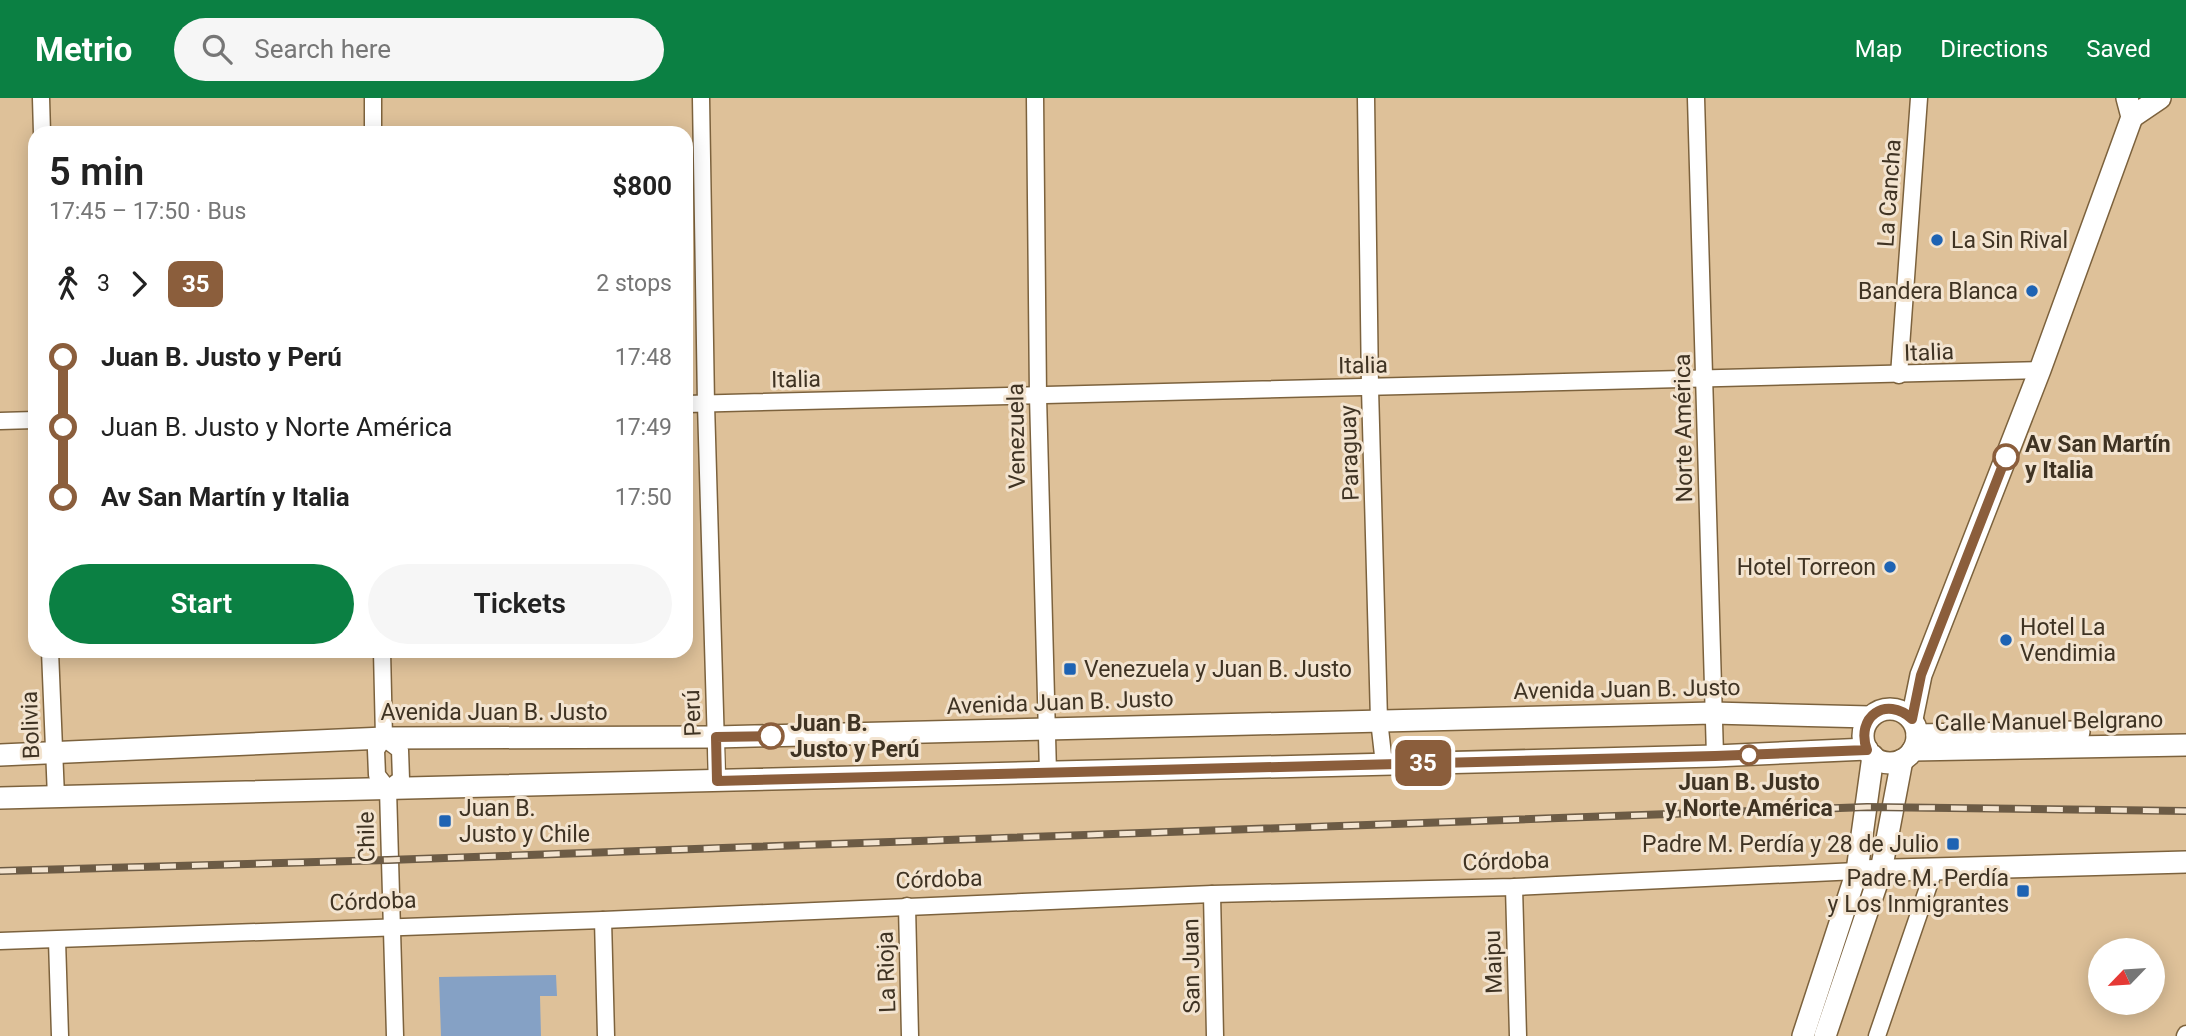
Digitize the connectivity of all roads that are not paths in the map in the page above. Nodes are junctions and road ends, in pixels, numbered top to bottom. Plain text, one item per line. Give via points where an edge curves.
1 (41, 98) edge
2 (373, 98) edge
3 (701, 98) edge
4 (1035, 98) edge
5 (1366, 98) edge
6 (1696, 98) edge
7 (1919, 98) edge
8 (2160, 98) edge
9 (2130, 107) edge
10 (42, 126) edge
11 (373, 126) edge
12 (2040, 370) junction
13 (1899, 375) junction
14 (1704, 380) junction
15 (1370, 388) junction
16 (1038, 396) junction
17 (693, 404) edge
18 (706, 404) junction
19 (28, 420) edge
20 (0, 421) edge
21 (50, 658) edge
22 (382, 658) edge
23 (1921, 675) junction
24 (1713, 713) junction
25 (1876, 714) junction
26 (1379, 720) junction
27 (1047, 729) junction
28 (2186, 731) edge
29 (716, 737) junction
30 (384, 738) junction
31 (1911, 741) junction
32 (2186, 745) edge
33 (53, 753) junction
34 (1870, 753) junction
35 (0, 754) edge
36 (1715, 756) junction
37 (1384, 764) junction
38 (1048, 773) junction
39 (717, 781) junction
40 (388, 789) junction
41 (56, 797) junction
42 (0, 799) edge
43 (2186, 862) edge
44 (1934, 870) junction
45 (1857, 871) junction
46 (1881, 871) junction
47 (1514, 887) junction
48 (1212, 894) junction
49 (907, 906) junction
50 (603, 920) junction
51 (391, 927) junction
52 (57, 940) junction
53 (0, 941) edge
54 (60, 1036) edge
55 (394, 1036) edge
56 (606, 1036) edge
57 (910, 1036) edge
58 (1215, 1036) edge
59 (1518, 1036) edge
60 (1803, 1036) edge
61 (1825, 1036) edge
62 (1877, 1036) edge

1 - 10 street
2 - 11 street
3 - 18 street, Perú
4 - 16 street, Venezuela
5 - 15 street, Paraguay
6 - 14 street, Norte América
7 - 13 street, La Cancha
8 - 9 main road
9 - 12 main road
12 - 13 street, Italia
12 - 23 main road
13 - 14 street, Italia
14 - 15 street, Italia
14 - 24 street, Norte América
15 - 16 street, Italia
15 - 26 street, Paraguay
16 - 18 street, Italia
16 - 27 street, Venezuela
17 - 18 street, Italia
18 - 29 street, Perú
19 - 20 street
21 - 33 street, Bolivia
22 - 30 street, Chile
23 - 25 main road
23 - 31 main road
24 - 25 main road, Avenida Juan B. Justo
24 - 26 main road, Avenida Juan B. Justo
24 - 36 street, Norte América
25 - 31 main road via 1898,710
25 - 34 main road via 1863,733
26 - 27 main road, Avenida Juan B. Justo
26 - 37 street, Paraguay
27 - 29 main road, Avenida Juan B. Justo
27 - 38 street, Venezuela
28 - 31 main road
29 - 30 main road, Avenida Juan B. Justo
29 - 39 street, Perú
30 - 33 main road, Avenida Juan B. Justo
30 - 40 street, Chile via 376,750 377,775
30 - 40 street, Chile via 400,750 401,779
31 - 32 main road, Calle Manuel Belgrano
31 - 34 main road via 1887,762
31 - 46 main road
33 - 35 main road, Avenida Juan B. Justo
33 - 41 street, Bolivia
34 - 36 main road
34 - 45 main road
36 - 37 main road
37 - 38 main road
38 - 39 main road
39 - 40 main road
40 - 41 main road
40 - 51 street, Chile
41 - 42 main road
43 - 44 main road, Córdoba
44 - 46 main road, Córdoba
44 - 62 street
45 - 46 main road, Córdoba
45 - 47 street, Córdoba
45 - 60 main road
46 - 61 main road
47 - 48 street, Córdoba
47 - 59 street, Maipu
48 - 49 street, Córdoba
48 - 58 street, San Juan
49 - 50 street, Córdoba
49 - 57 street, La Rioja
50 - 51 street, Córdoba
50 - 56 street
51 - 52 street, Córdoba
51 - 55 street, Chile
52 - 53 street, Córdoba
52 - 54 street

